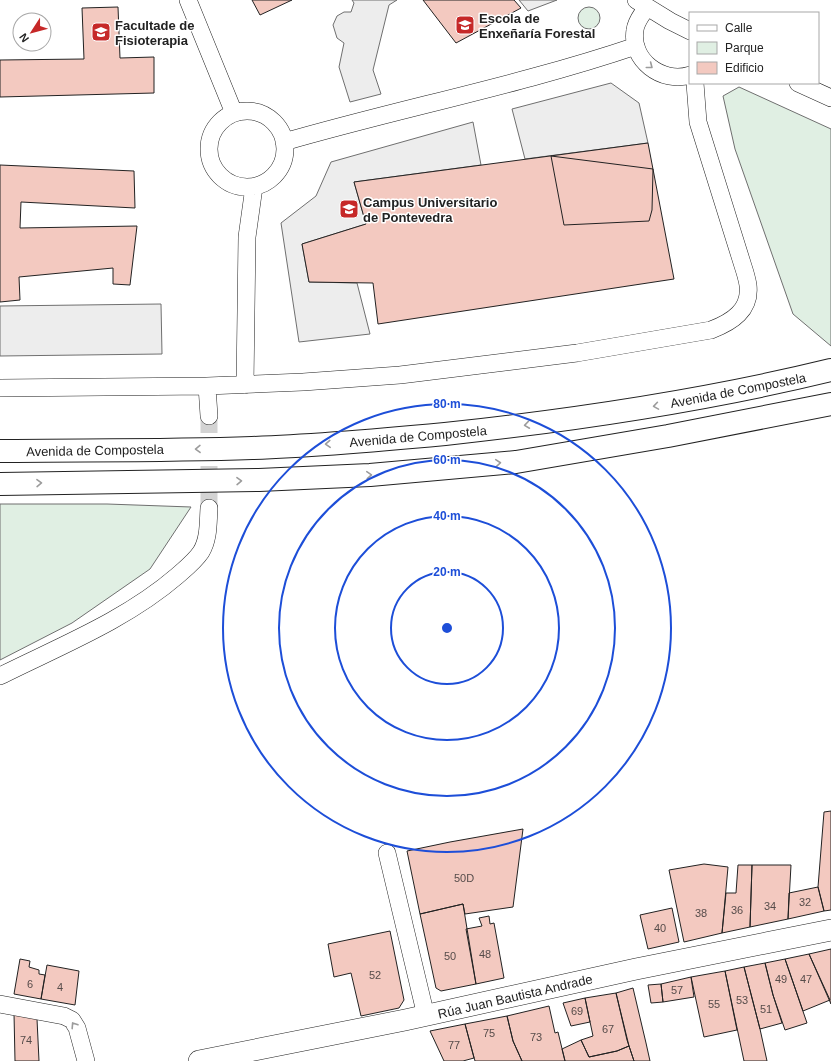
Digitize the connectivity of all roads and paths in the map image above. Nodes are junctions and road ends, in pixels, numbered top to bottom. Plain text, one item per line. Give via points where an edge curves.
1 (188, 0) edge
2 (641, 4) edge
3 (689, 30) edge
4 (636, 46) junction
5 (689, 75) edge
6 (695, 84) edge
7 (800, 84) edge
8 (831, 98) edge
9 (234, 113) junction
10 (284, 142) junction
11 (254, 187) junction
12 (831, 370) edge
13 (245, 385) junction
14 (206, 386) junction
15 (0, 388) edge
16 (831, 404) edge
17 (209, 416) tunnel mouth
18 (0, 451) edge
19 (0, 484) edge
20 (209, 508) tunnel mouth
21 (0, 676) edge
22 (387, 853) dead end
23 (831, 930) edge
24 (0, 1004) edge
25 (426, 1016) junction
26 (86, 1061) edge
27 (199, 1061) edge

1 - 9 street
2 - 3 street
2 - 4 street via 635,32
4 -> 5 street via 647,65 661,74 673,77
4 - 10 street via 592,61
6 - 13 street via 698,122 748,286 747,301 740,314 728,324 711,330 577,353 400,375
7 - 8 street
9 - 10 street via 260,113 280,130
9 - 11 street via 222,119 214,128 209,140 208,153 219,176 241,187
10 - 11 street via 281,165 275,175
11 - 13 street via 247,237
12 -> 18 highway, Avenida de Compostela via 659,406 511,427 366,442 254,448
13 - 14 street
14 - 15 street
14 - 17 street
19 -> 16 highway via 259,480 370,475 516,462
20 - 21 street via 207,538 200,552 165,586 111,621
22 - 25 street
23 - 25 street, Rúa Juan Bautista Andrade via 636,969
26 -> 24 street via 77,1028 72,1020 64,1016
25 - 27 street, Rúa Juan Bautista Andrade

